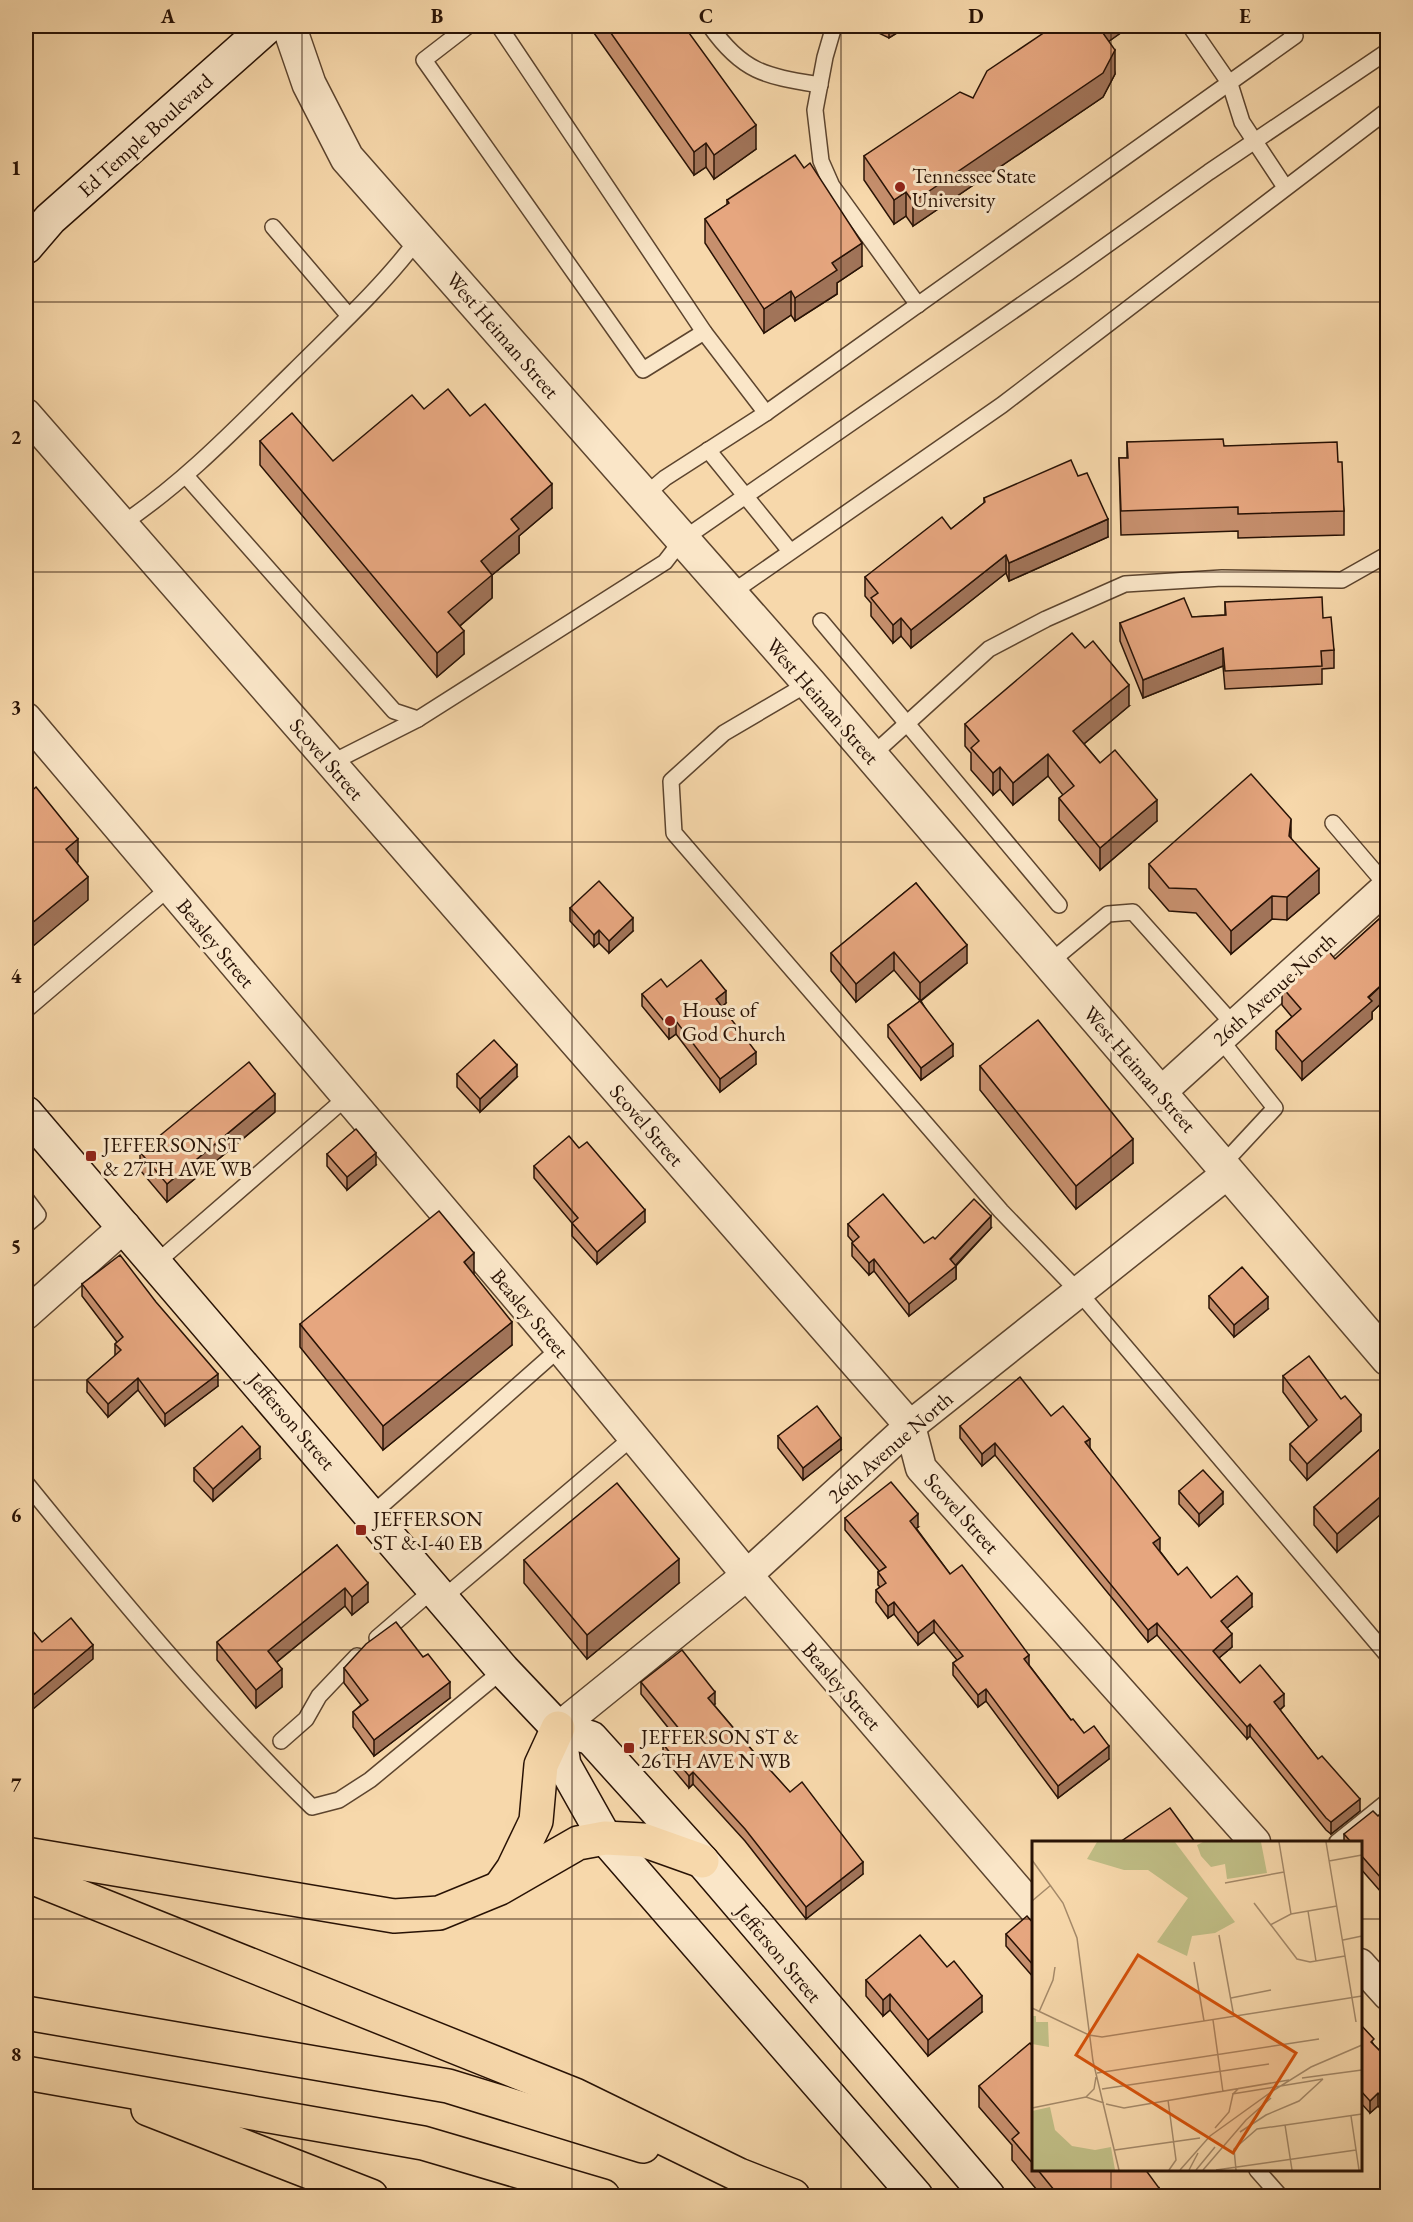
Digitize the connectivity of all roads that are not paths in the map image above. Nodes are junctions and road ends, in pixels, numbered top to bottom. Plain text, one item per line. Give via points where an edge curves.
1 (268, 26) edge
2 (289, 26) edge
3 (468, 26) edge
4 (499, 26) edge
5 (710, 26) edge
6 (834, 26) edge
7 (1190, 26) edge
8 (1287, 26) edge
9 (1388, 51) edge
10 (1230, 84) junction
11 (820, 85) junction
12 (1388, 110) edge
13 (1253, 142) junction
14 (1285, 187) junction
15 (50, 219) junction
16 (273, 227) dead end
17 (418, 239) junction
18 (26, 241) edge
19 (26, 247) edge
20 (918, 305) junction
21 (349, 316) junction
22 (704, 332) junction
23 (766, 413) junction
24 (26, 414) edge
25 (708, 450) junction
26 (186, 476) junction
27 (645, 495) junction
28 (744, 497) junction
29 (122, 524) junction
30 (682, 540) junction
31 (790, 551) junction
32 (1388, 554) edge
33 (730, 594) junction
34 (821, 621) dead end
35 (809, 683) junction
36 (26, 718) edge
37 (418, 719) junction
38 (906, 724) junction
39 (870, 756) junction
40 (331, 763) junction
41 (1333, 823) dead end
42 (1388, 886) edge
43 (169, 888) junction
44 (1059, 905) dead end
45 (1049, 963) junction
46 (26, 1010) edge
47 (1227, 1032) junction
48 (1161, 1092) junction
49 (347, 1097) junction
50 (30, 1127) edge
51 (1225, 1169) junction
52 (26, 1199) edge
53 (26, 1225) edge
54 (125, 1226) junction
55 (156, 1263) junction
56 (1078, 1291) junction
57 (27, 1311) edge
58 (560, 1348) junction
59 (1388, 1359) edge
60 (910, 1426) junction
61 (633, 1437) junction
62 (26, 1483) edge
63 (372, 1514) junction
64 (747, 1575) junction
65 (438, 1594) junction
66 (1388, 1656) edge
67 (503, 1670) junction
68 (558, 1728) junction
69 (281, 1741) dead end
70 (1388, 1801) edge
71 (605, 1838) junction
72 (1254, 1841) edge
73 (1338, 1841) edge
74 (26, 1854) edge
75 (702, 1862) junction
76 (26, 1875) edge
77 (500, 1888) junction
78 (1032, 1907) edge
79 (1362, 1966) edge
80 (1388, 1995) edge
81 (26, 2013) edge
82 (26, 2073) edge
83 (79, 2082) junction
84 (1259, 2171) edge
85 (739, 2175) junction
86 (789, 2195) edge
87 (371, 2196) edge
88 (603, 2196) edge
89 (916, 2196) edge
90 (988, 2196) edge
91 (1280, 2196) edge

1 - 15 main road, Ed Temple Boulevard
2 - 17 main road, West Heiman Street via 309,84 347,158
3 - 22 lane via 424,60 643,370
4 - 22 lane
5 - 11 lane via 737,58 767,76
6 - 11 lane
7 - 10 lane
8 - 10 lane via 1295,36
9 - 13 lane
10 - 13 lane
10 - 20 lane
11 - 20 lane via 815,110 820,161 832,186
12 - 14 lane
13 - 14 lane
13 - 28 lane
14 - 31 lane via 1002,405
15 - 18 main road
15 - 19 main road, Ed Temple Boulevard
16 - 21 lane
17 - 21 lane
17 - 27 main road, West Heiman Street
20 - 23 lane
21 - 26 lane
22 - 23 lane
23 - 25 lane
24 - 29 street, Scovel Street
25 - 27 lane
25 - 28 lane
26 - 29 lane
26 - 37 lane via 394,711
27 - 30 main road, West Heiman Street
28 - 30 lane
28 - 31 lane
29 - 40 street, Scovel Street
30 - 33 main road, West Heiman Street
30 - 37 lane via 665,562
31 - 33 lane
32 - 38 lane via 1342,580 1222,578 1125,584 989,649
33 - 35 main road, West Heiman Street
34 - 38 lane
35 - 39 main road, West Heiman Street
35 - 56 lane via 724,733 671,781 674,833 1001,1210
36 - 43 street, Beasley Street
37 - 40 lane
38 - 39 lane
38 - 44 lane
39 - 45 main road, West Heiman Street
40 - 60 street, Scovel Street
41 - 42 lane
42 - 47 street, 26th Avenue North
43 - 46 lane
43 - 49 street, Beasley Street
45 - 47 lane via 1108,914 1133,912
45 - 48 main road, West Heiman Street
47 - 48 street, 26th Avenue North
47 - 51 lane via 1275,1108
48 - 51 main road, West Heiman Street
49 - 55 lane
49 - 58 street, Beasley Street
50 - 54 main road, Jefferson Street
51 - 56 street, 26th Avenue North
51 - 59 main road, West Heiman Street
52 - 53 lane via 38,1215
54 - 55 main road, Jefferson Street
54 - 57 street
55 - 63 main road, Jefferson Street
56 - 60 street, 26th Avenue North
56 - 66 lane
58 - 61 street, Beasley Street
58 - 63 lane
60 - 64 street, 26th Avenue North
60 - 72 street, Scovel Street via 921,1468
61 - 64 street, Beasley Street
61 - 65 lane
62 - 67 lane via 136,1618 259,1755 312,1807 339,1800 370,1780
63 - 65 main road, Jefferson Street
64 - 68 street, 26th Avenue North
64 - 78 street, Beasley Street
65 - 67 main road, Jefferson Street
65 - 69 lane via 361,1651 319,1696 306,1719
67 - 68 main road, Jefferson Street
68 - 71 main road via 564,1765
68 - 75 main road, Jefferson Street via 591,1738
68 - 77 highway via 541,1765 537,1821
70 - 73 lane
71 - 75 highway via 643,1840
71 - 77 highway via 578,1843
71 - 89 main road
74 - 77 highway via 394,1916 439,1913
75 - 90 main road, Jefferson Street
76 - 85 highway via 575,2095
79 - 80 street
81 - 85 highway via 448,2086
82 - 83 highway
83 - 87 highway
83 - 88 highway via 423,2143
84 - 91 lane
85 - 86 highway

